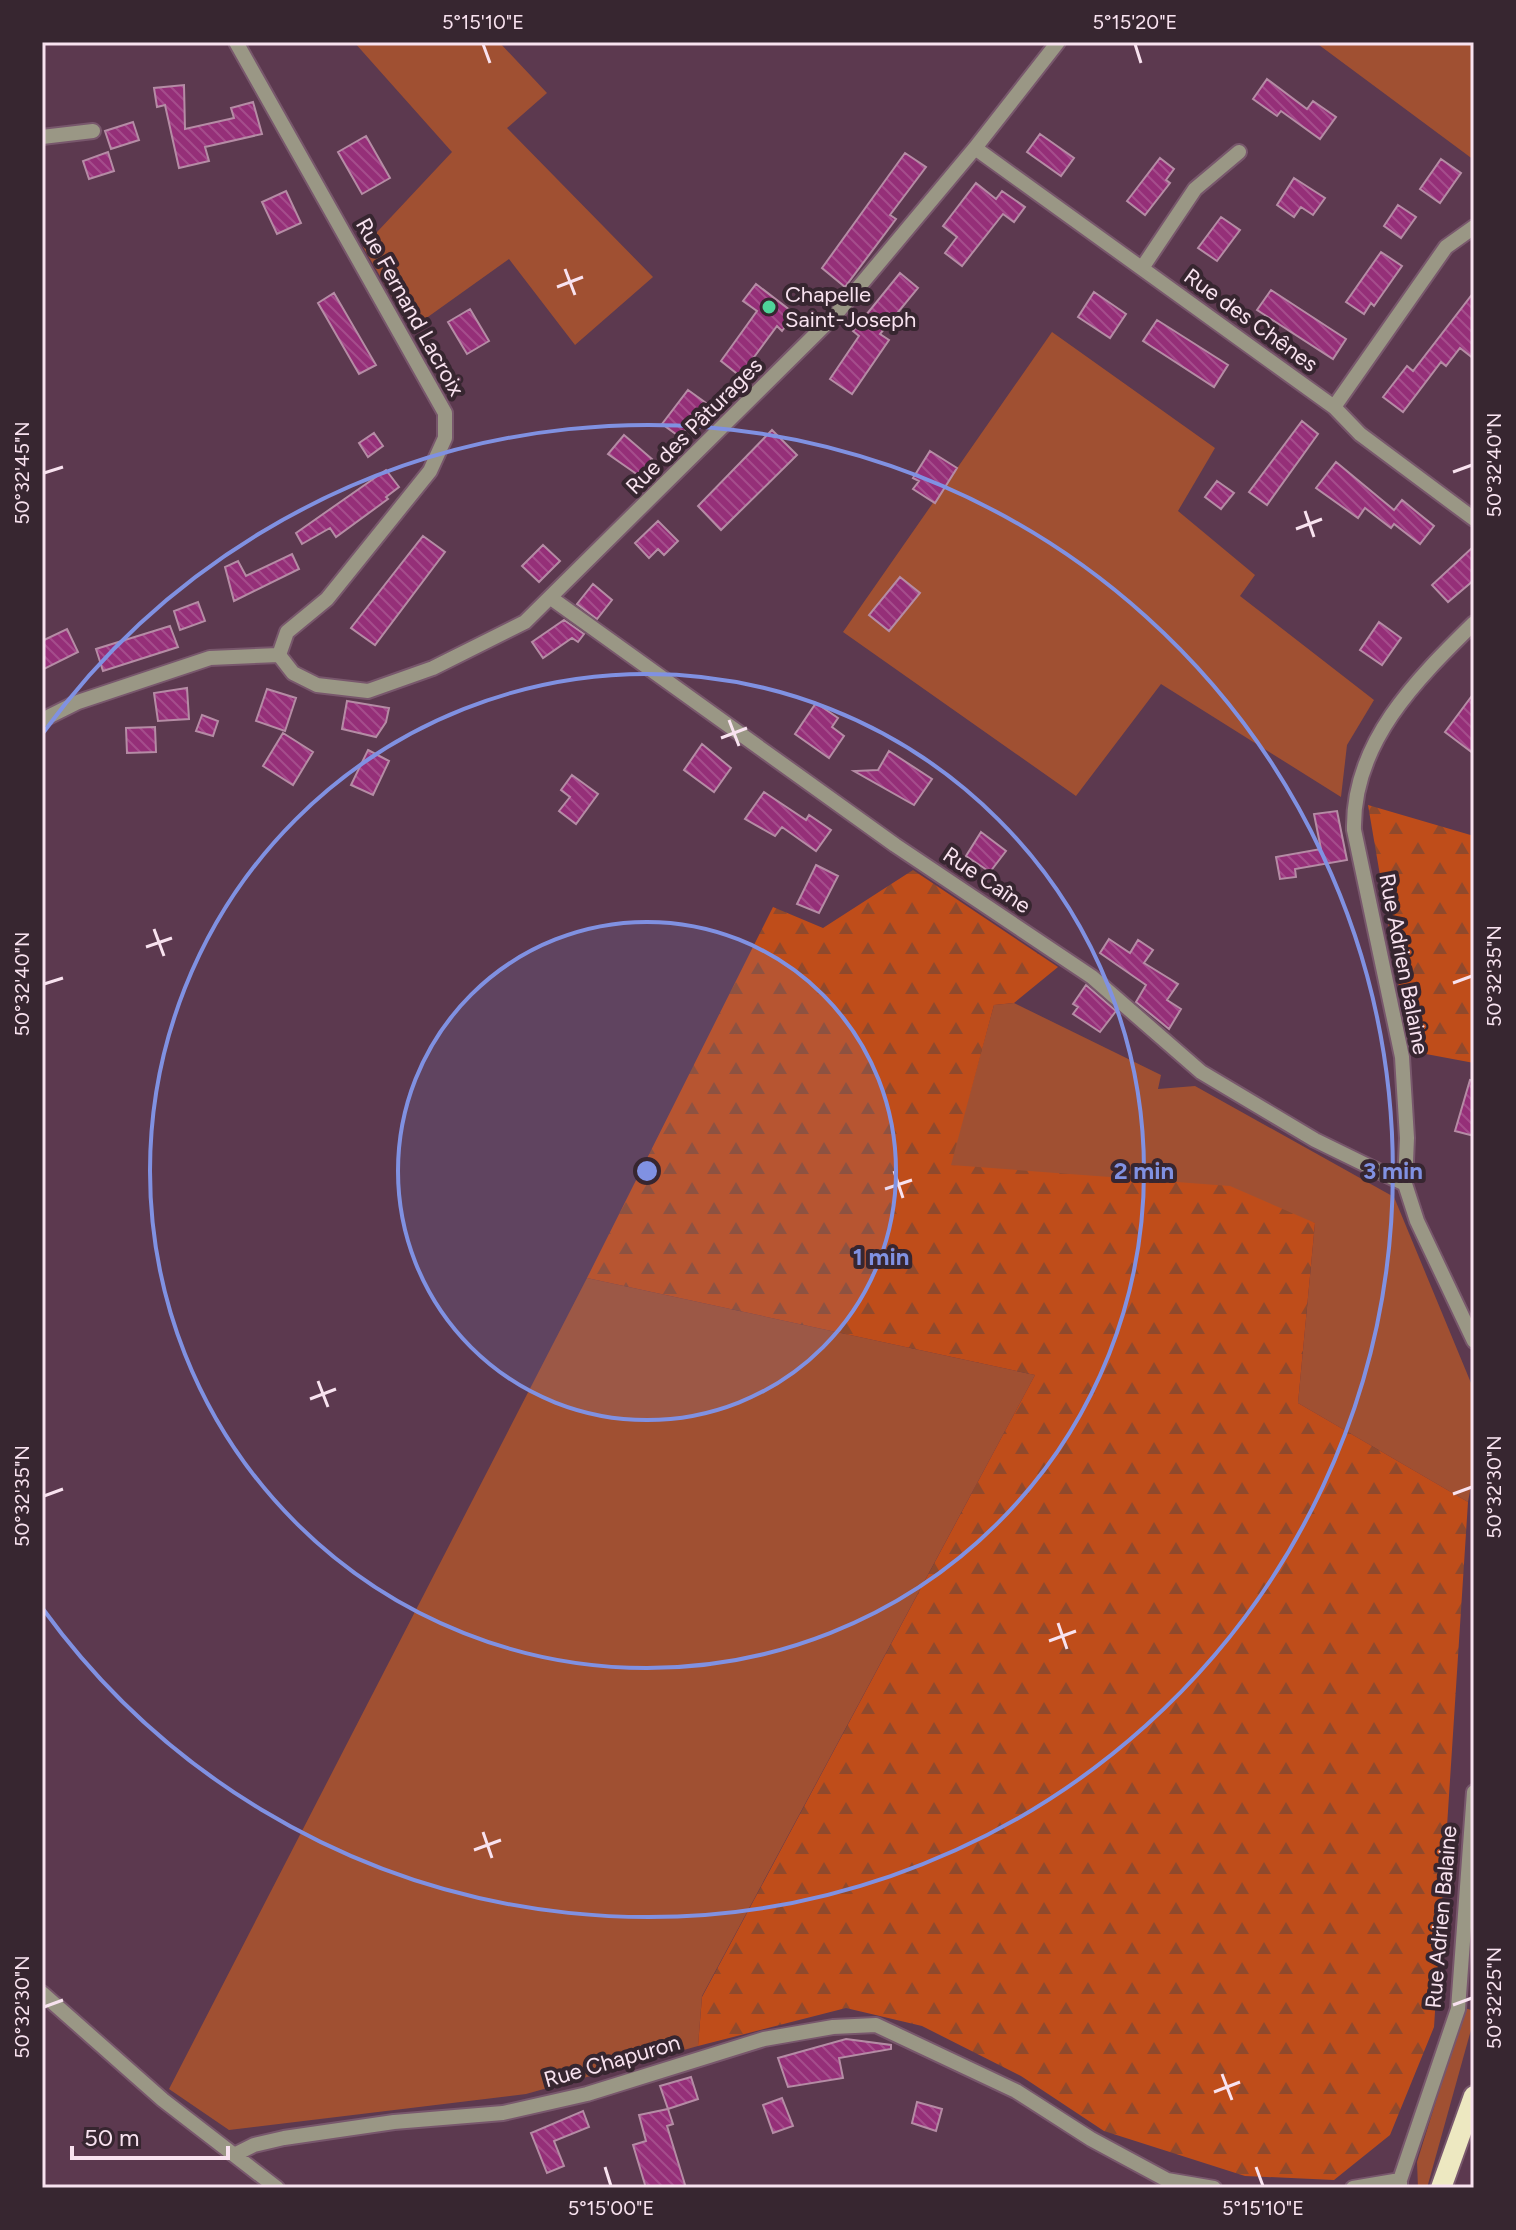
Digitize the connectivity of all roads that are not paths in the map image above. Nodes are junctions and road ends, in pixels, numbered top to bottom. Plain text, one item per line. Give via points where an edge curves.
1 (236, 42) edge
2 (1058, 42) edge
3 (93, 131) dead end
4 (42, 137) edge
5 (975, 148) junction
6 (1239, 152) dead end
7 (1474, 227) edge
8 (1142, 268) junction
9 (1334, 407) junction
10 (1474, 519) edge
11 (551, 598) junction
12 (1474, 623) edge
13 (279, 655) junction
14 (42, 720) edge
15 (1405, 1184) junction
16 (1474, 1341) edge
17 (1474, 1792) edge
18 (42, 1993) edge
19 (1474, 2096) edge
20 (236, 2154) junction
21 (1400, 2184) edge
22 (277, 2188) edge
23 (1214, 2188) edge
24 (1353, 2188) edge
25 (1441, 2188) edge

1 - 13 street, Rue Fernand Lacroix via 445,413 445,438 430,471 327,599 287,632
2 - 5 street, Rue des Pâturages
3 - 4 street
5 - 8 street, Rue des Chênes
5 - 11 street, Rue des Pâturages via 837,313
6 - 8 street via 1195,189
7 - 9 street via 1446,247
8 - 9 street, Rue des Chênes
9 - 10 street, Rue des Chênes via 1360,434
11 - 13 street, Rue des Pâturages via 525,622 486,645 368,691 317,685 293,673
11 - 15 street, Rue Caîne via 895,845 1092,977 1201,1072 1315,1140
12 - 15 street, Rue Adrien Balaine via 1409,689 1366,759 1353,797 1354,830 1402,1057
13 - 14 street via 210,658 78,702
15 - 16 street, Rue Adrien Balaine
17 - 21 street, Rue Adrien Balaine via 1458,2009
18 - 20 street via 163,2100
19 - 25 main road
20 - 22 street
20 - 23 street, Rue Chapuron via 254,2145 347,2129 503,2113 587,2094 764,2039 876,2025 1016,2091 1167,2180
21 - 24 street

